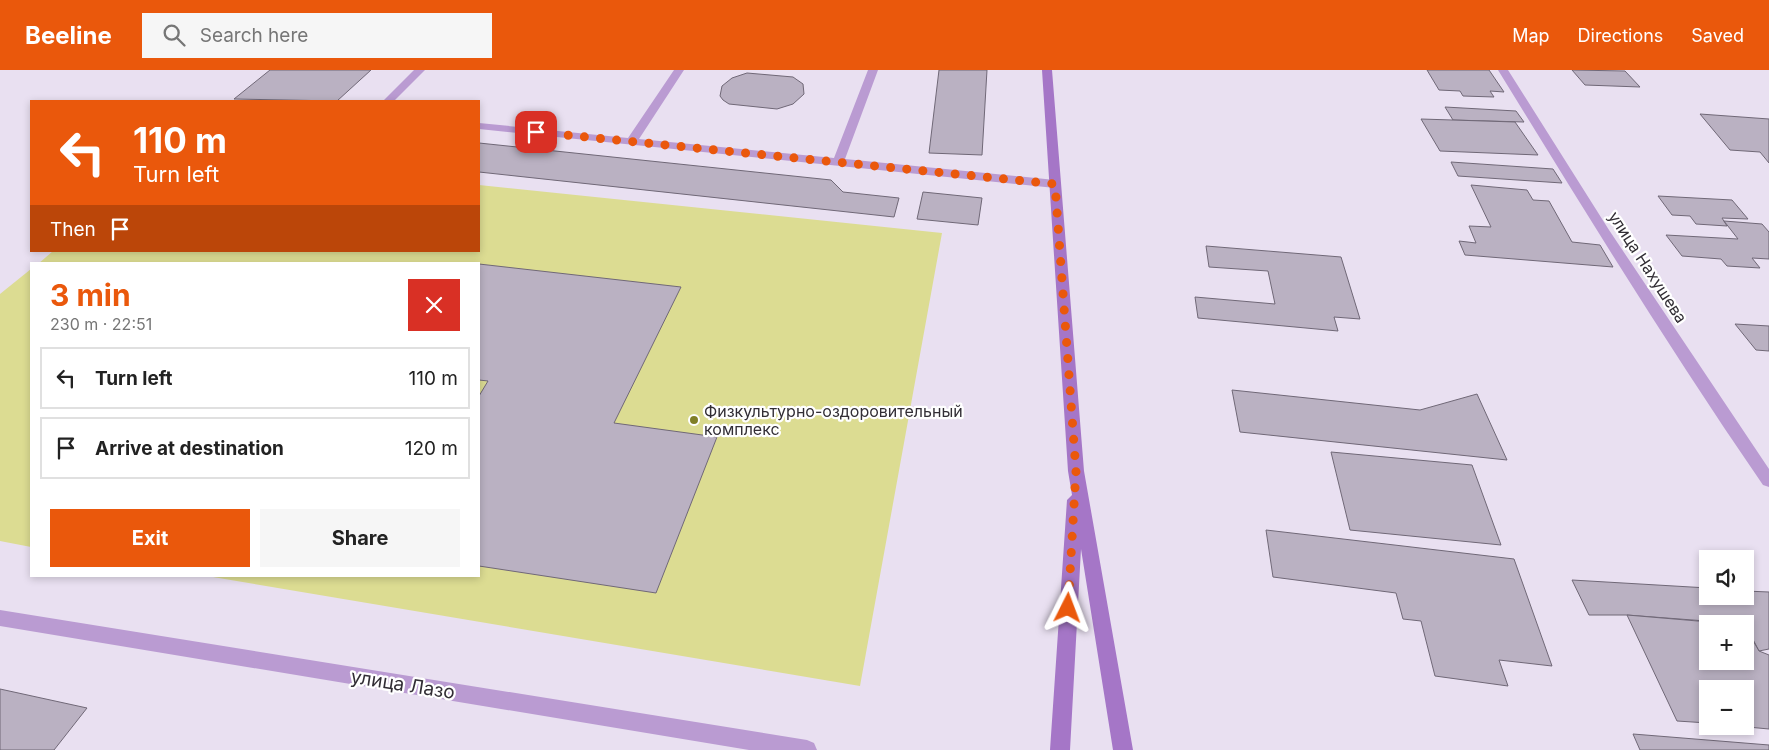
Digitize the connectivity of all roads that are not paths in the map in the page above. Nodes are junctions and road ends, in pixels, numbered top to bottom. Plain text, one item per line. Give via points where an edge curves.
1 (420, 70) edge
2 (679, 70) edge
3 (873, 70) edge
4 (1047, 70) edge
5 (1503, 70) edge
6 (389, 100) edge
7 (480, 126) edge
8 (631, 142) junction
9 (838, 162) junction
10 (1055, 184) junction
11 (1076, 471) junction
12 (1769, 481) edge
13 (0, 618) edge
14 (807, 750) edge
15 (1060, 750) edge
16 (1123, 750) edge

1 - 6 street
2 - 8 street
3 - 9 street
4 - 10 street
5 - 12 street, улица Нахушева via 1608,238
7 - 8 street
8 - 9 street
9 - 10 street
10 - 11 street
11 - 15 street
11 - 16 street
13 - 14 street, улица Лазо

